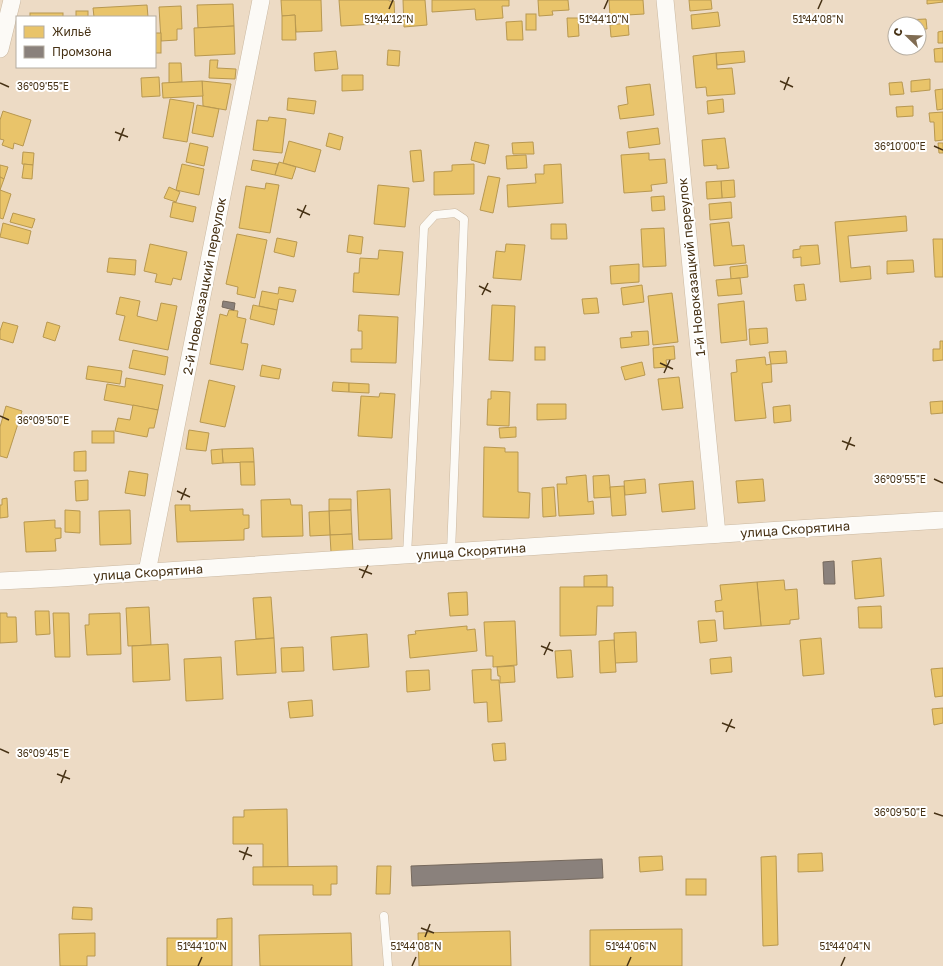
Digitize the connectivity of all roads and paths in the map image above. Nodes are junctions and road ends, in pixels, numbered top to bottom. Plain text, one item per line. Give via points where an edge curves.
1 (12, 0) edge
2 (261, 0) edge
3 (665, 0) edge
4 (0, 49) edge
5 (943, 520) edge
6 (717, 534) junction
7 (451, 552) junction
8 (407, 555) junction
9 (147, 572) junction
10 (0, 581) edge
11 (384, 916) dead end
12 (388, 966) edge

1 - 4 street
2 - 9 street, 2-й Новоказацкий переулок
3 - 6 street, 1-й Новоказацкий переулок
5 - 6 street, улица Скорятина
6 - 7 street, улица Скорятина
7 - 8 street, улица Скорятина
7 - 8 lane via 464,219 455,213 435,215 424,227
8 - 9 street, улица Скорятина
9 - 10 street, улица Скорятина
11 - 12 lane

